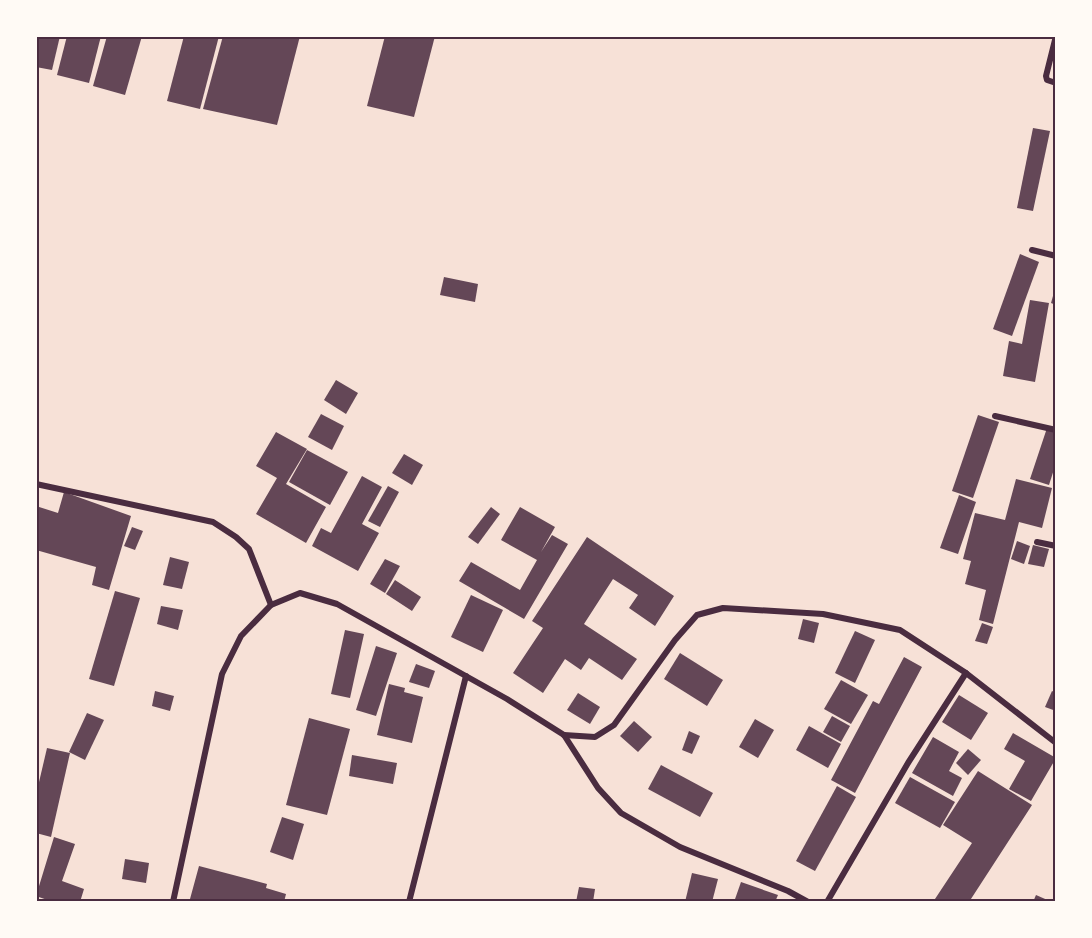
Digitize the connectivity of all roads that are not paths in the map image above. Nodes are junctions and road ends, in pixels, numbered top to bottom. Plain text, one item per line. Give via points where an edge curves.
1 (1056, 36) edge
2 (1056, 83) edge
3 (1032, 250) dead end
4 (1056, 256) edge
5 (995, 416) dead end
6 (1056, 430) edge
7 (36, 484) edge
8 (1037, 542) dead end
9 (1056, 546) edge
10 (271, 605) junction
11 (966, 673) junction
12 (466, 676) junction
13 (564, 735) junction
14 (1056, 743) edge
15 (173, 902) edge
16 (409, 902) edge
17 (808, 902) edge
18 (827, 902) edge

1 - 2 street via 1046,76
3 - 4 street
5 - 6 street
7 - 10 street via 213,522 249,549
8 - 9 street
10 - 12 street via 300,594 337,604
10 - 15 street via 241,636 222,674
11 - 13 street via 900,630 823,614 723,608 697,615 614,725 595,737
11 - 14 street
11 - 18 street
12 - 13 street
12 - 16 street
13 - 17 street via 598,788 621,813 680,847

